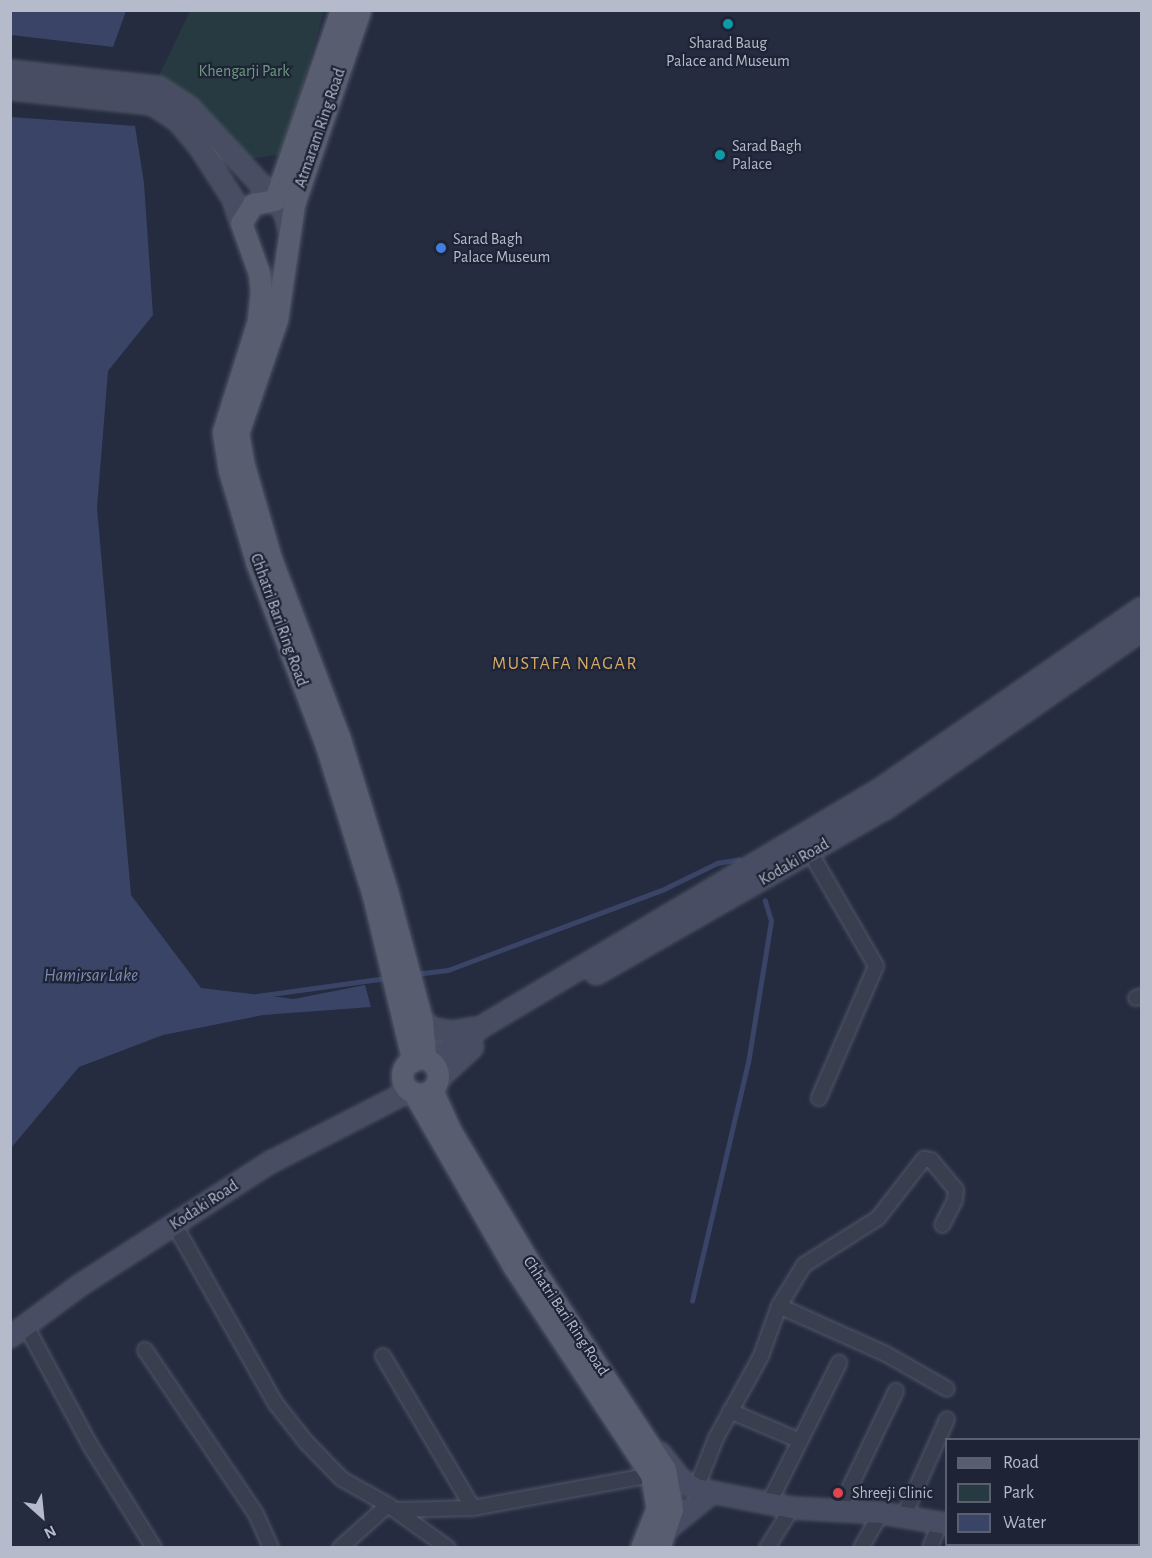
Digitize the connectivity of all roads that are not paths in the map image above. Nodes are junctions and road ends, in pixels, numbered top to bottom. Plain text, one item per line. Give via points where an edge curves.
1 (340, 10) edge
2 (360, 10) edge
3 (10, 71) edge
4 (10, 89) edge
5 (275, 200) junction
6 (241, 223) junction
7 (288, 239) junction
8 (1142, 608) edge
9 (1142, 630) edge
10 (1142, 643) edge
11 (1120, 645) junction
12 (810, 852) junction
13 (422, 1021) junction
14 (488, 1023) junction
15 (421, 1077) junction
16 (819, 1098) dead end
17 (174, 1224) junction
18 (942, 1226) dead end
19 (778, 1306) junction
20 (18, 1331) edge
21 (145, 1350) dead end
22 (383, 1356) dead end
23 (839, 1363) dead end
24 (947, 1389) dead end
25 (897, 1391) dead end
26 (730, 1411) junction
27 (947, 1419) dead end
28 (638, 1425) junction
29 (800, 1441) junction
30 (651, 1475) junction
31 (704, 1491) junction
32 (769, 1503) junction
33 (392, 1508) junction
34 (473, 1508) junction
35 (792, 1508) junction
36 (839, 1510) junction
37 (881, 1513) junction
38 (903, 1518) junction
39 (943, 1524) edge
40 (662, 1539) edge
41 (154, 1548) edge
42 (271, 1548) edge
43 (340, 1548) edge
44 (448, 1548) edge
45 (641, 1548) edge
46 (767, 1548) edge
47 (861, 1548) edge
48 (930, 1548) edge

1 - 5 main road, Atmaram Ring Road
2 - 7 main road, Atmaram Ring Road via 310,152
3 - 5 main road via 158,87 189,107
4 - 6 main road via 152,104 177,120 201,149 233,200
5 - 6 main road via 253,204
5 - 7 main road via 285,213
6 - 15 main road, Chhatri Bari Ring Road via 260,273 261,291 258,321 224,432 229,470 257,564 326,745 373,895
7 - 13 main road, Chhatri Bari Ring Road via 277,319 238,433 271,559 340,740
8 - 14 main road, Kodaki Road via 876,792
9 - 11 main road, Kodaki Road
10 - 11 street
11 - 12 main road, Kodaki Road via 886,808
12 - 15 main road, Kodaki Road via 536,1007
12 - 16 street via 876,966
13 - 14 main road, Kodaki Road via 434,1029 452,1032
13 - 15 main road, Chhatri Bari Ring Road
14 - 15 main road, Kodaki Road
15 - 17 main road, Kodaki Road via 271,1162
15 - 28 main road, Chhatri Bari Ring Road via 527,1259
15 - 30 main road, Chhatri Bari Ring Road via 514,1267
17 - 20 main road, Kodaki Road
17 - 33 street via 276,1404 342,1479
18 - 19 street via 956,1200 956,1190 931,1161 924,1159 878,1218 804,1265
19 - 24 street via 886,1354
19 - 26 street via 761,1356
20 - 41 street
21 - 42 street via 256,1514
22 - 34 street
23 - 29 street
25 - 36 street
26 - 29 street
26 - 31 street
27 - 38 street
28 - 31 main road via 680,1479
28 - 40 main road, Chhatri Bari Ring Road via 665,1470 672,1509
29 - 32 street
30 - 34 street
30 - 45 main road, Chhatri Bari Ring Road via 657,1508
31 - 32 main road
31 - 40 main road
32 - 35 main road
33 - 34 street
33 - 43 street
33 - 44 street
35 - 36 main road
35 - 46 street
36 - 37 main road
37 - 38 main road
37 - 47 street
38 - 39 main road
39 - 48 street

